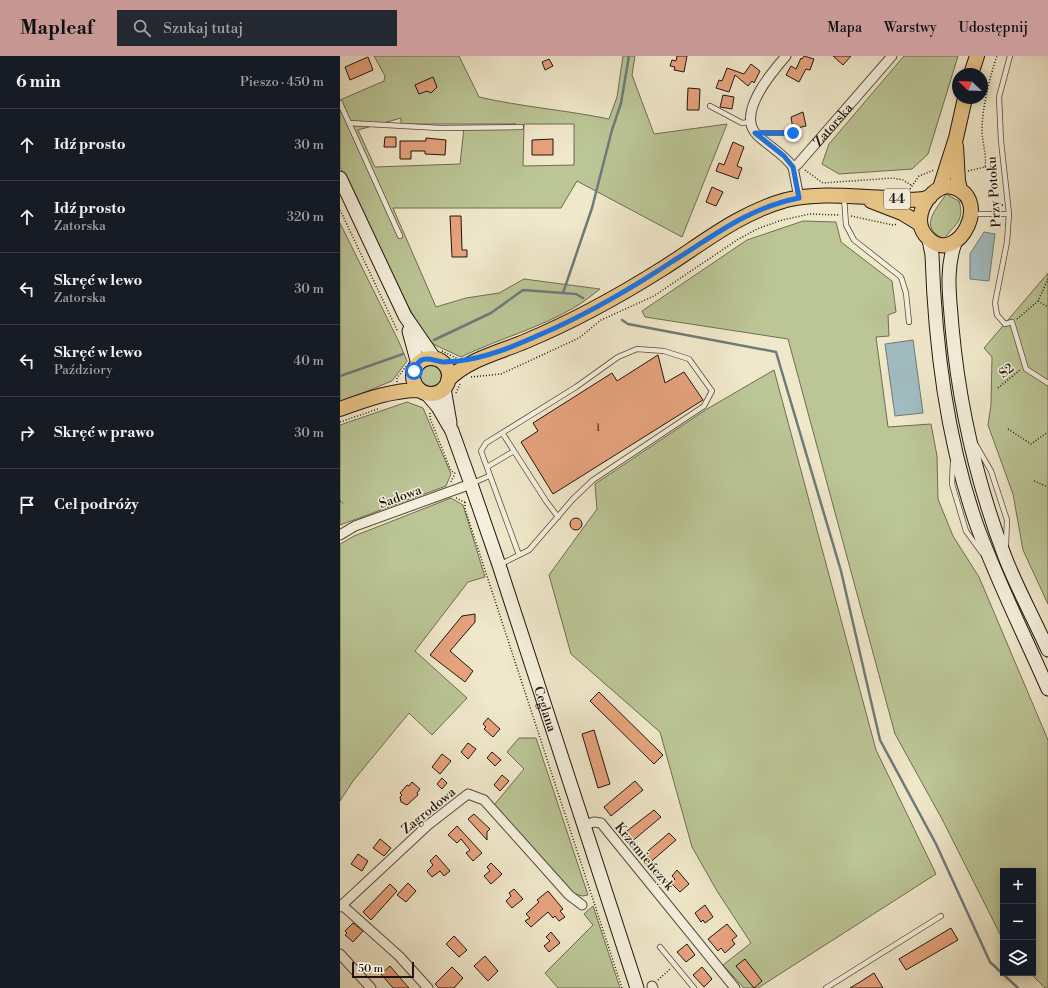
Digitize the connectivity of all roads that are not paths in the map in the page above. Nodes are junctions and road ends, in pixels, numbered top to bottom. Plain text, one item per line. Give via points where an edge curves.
1 (786, 56) edge
2 (892, 56) edge
3 (976, 56) edge
4 (1010, 56) edge
5 (973, 68) edge
6 (340, 103) edge
7 (964, 104) edge
8 (710, 106) dead end
9 (750, 122) junction
10 (349, 123) junction
11 (521, 127) dead end
12 (755, 133) junction
13 (793, 133) dead end
14 (795, 166) junction
15 (951, 171) junction
16 (340, 178) edge
17 (960, 189) junction
18 (935, 192) junction
19 (844, 195) junction
20 (799, 198) junction
21 (904, 206) junction
22 (971, 214) junction
23 (1009, 214) junction
24 (920, 224) junction
25 (400, 236) dead end
26 (929, 240) junction
27 (954, 243) junction
28 (405, 316) junction
29 (909, 322) dead end
30 (484, 357) junction
31 (438, 360) junction
32 (413, 366) junction
33 (1048, 382) edge
34 (452, 386) junction
35 (423, 392) junction
36 (369, 399) junction
37 (340, 409) edge
38 (452, 431) junction
39 (503, 434) junction
40 (514, 450) junction
41 (487, 466) junction
42 (489, 476) junction
43 (471, 484) junction
44 (558, 517) junction
45 (340, 535) edge
46 (519, 555) junction
47 (499, 565) junction
48 (1048, 650) edge
49 (1048, 689) edge
50 (584, 825) junction
51 (582, 905) dead end
52 (341, 906) edge
53 (941, 916) dead end
54 (660, 947) dead end
55 (340, 954) edge
56 (371, 988) edge
57 (428, 988) edge
58 (637, 988) edge
59 (694, 988) edge
60 (735, 988) edge
61 (826, 988) edge

1 - 9 street via 762,85
2 - 14 street, Zatorska
3 - 5 main road
4 - 23 lane, Przy Potoku via 999,97 1004,180
6 - 10 lane
7 - 15 main road, 44
8 - 9 lane via 742,123
9 - 12 street
10 - 11 lane via 440,128
10 - 25 lane
12 - 13 lane
12 - 14 street
14 - 20 street
15 - 17 main road, 44
15 - 18 main road, 44
16 - 28 street
17 - 18 main road, 44 via 948,186
17 - 22 main road, 44 via 971,204
18 - 21 main road, 44
18 - 24 main road, 44 via 922,209
19 - 20 main road, 44
19 - 21 main road, 44
19 - 29 lane via 844,216 854,240 901,277 906,293
20 - 30 main road, 44 via 766,207 737,219 603,304 526,341
21 - 24 main road, 44
22 - 23 lane
22 - 27 main road via 965,232
23 - 33 lane, Przy Potoku via 1007,242 995,303 997,315 1005,324 1012,322 1025,366
24 - 26 main road, 44
26 - 27 main road via 937,244
26 - 49 street, 44 via 939,360 954,442 976,521
27 - 48 street via 950,263 949,295 955,357 969,433 985,498 1005,557
28 - 31 street
28 - 32 street
30 - 31 main road, 44
30 - 34 main road, 44 via 458,372
31 - 32 main road, 44 via 422,360
31 - 34 main road via 448,370
32 - 35 main road via 414,381
32 - 36 main road, 44 via 398,384
34 - 35 main road, 44 via 436,393
34 - 38 street, Ceglana
35 - 36 main road, 44 via 401,392
35 - 38 street, Ceglana via 438,407
36 - 37 main road, 44
38 - 43 street, Ceglana
39 - 40 lane
39 - 41 lane via 486,443 481,451
39 - 44 lane via 618,357 637,349 664,350 689,359 712,391 704,406 593,480
40 - 41 lane
40 - 44 lane
41 - 42 lane
42 - 43 lane
42 - 46 lane via 495,486
43 - 45 street, Sadowa via 356,526
43 - 47 street, Ceglana
44 - 46 lane via 529,550
46 - 47 lane
47 - 50 street, Ceglana
50 - 58 street, Ceglana
50 - 60 street, Krzemieńczyk via 594,822 601,824
51 - 52 street, Zagrodowa via 569,895 484,800 468,794 428,825
52 - 57 street via 399,956
53 - 61 lane
54 - 59 lane
55 - 56 street

